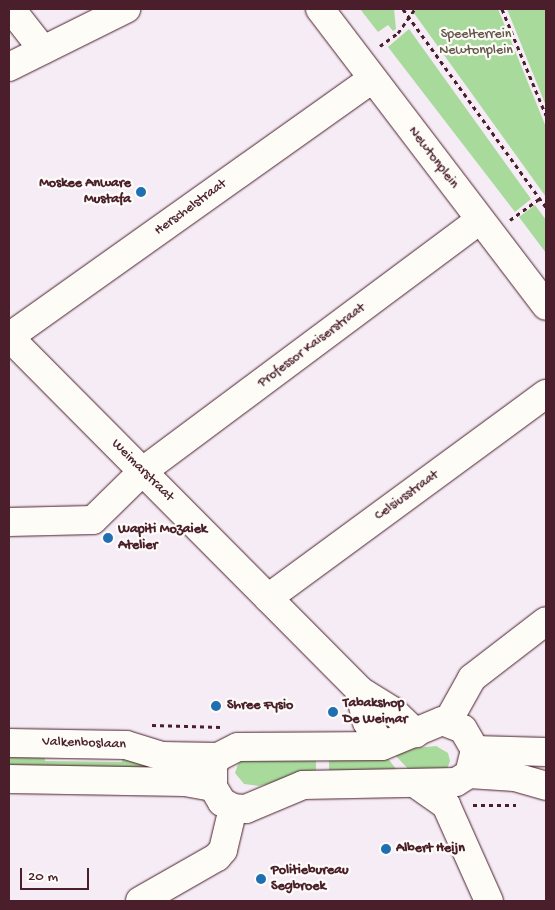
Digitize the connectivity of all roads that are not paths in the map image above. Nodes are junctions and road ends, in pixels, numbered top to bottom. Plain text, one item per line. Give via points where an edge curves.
1 (11, 9) edge
2 (126, 9) edge
3 (320, 9) edge
4 (43, 50) junction
5 (9, 67) edge
6 (365, 70) junction
7 (486, 227) junction
8 (546, 306) edge
9 (9, 337) edge
10 (546, 394) edge
11 (143, 471) junction
12 (9, 522) edge
13 (268, 598) junction
14 (546, 621) edge
15 (359, 690) junction
16 (448, 721) junction
17 (416, 733) junction
18 (9, 743) edge
19 (382, 746) junction
20 (546, 752) edge
21 (218, 757) junction
22 (462, 778) junction
23 (9, 779) edge
24 (546, 786) edge
25 (212, 787) junction
26 (233, 808) junction
27 (140, 901) edge
28 (489, 901) edge

1 - 4 street
2 - 4 street
3 - 6 street, Newtonplein
4 - 5 street
6 - 7 street, Newtonplein
6 - 9 street, Herschelstraat
7 - 8 street, Newtonplein
7 - 11 street, Professor Kaiserstraat
9 - 11 street, Weimarstraat
10 - 13 street, Celsiusstraat
11 - 12 street, Professor Kaiserstraat via 93,520
11 - 13 street, Weimarstraat
13 - 15 street, Weimarstraat
14 - 16 street via 472,678
15 - 17 street, Weimarstraat via 394,711
15 - 19 street via 367,722
16 - 17 street via 435,722
16 - 22 street via 468,734
17 - 19 street
18 - 21 street, Valkenboslaan via 126,744 162,756
19 - 21 street via 251,746 238,747
20 - 22 street
21 - 25 street via 211,776
22 - 24 street via 515,777
22 - 26 street via 416,784 303,784 274,795 254,808
22 - 28 street
23 - 25 street via 185,782
25 - 26 street via 216,795
26 - 27 street via 223,850 217,858

